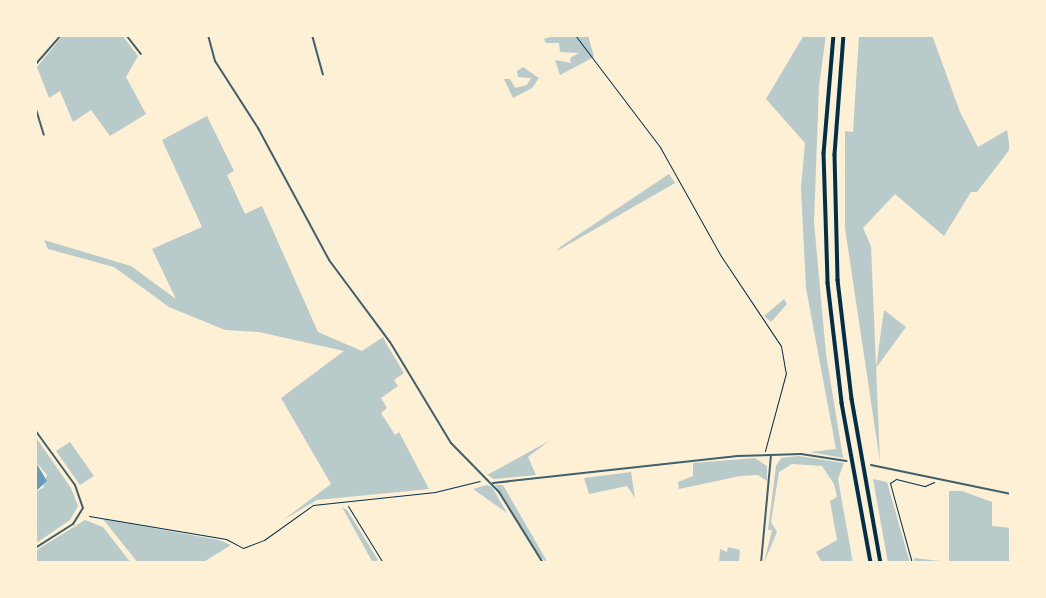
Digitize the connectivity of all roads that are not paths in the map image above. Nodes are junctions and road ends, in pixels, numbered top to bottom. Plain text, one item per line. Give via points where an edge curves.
1 (61, 35) edge
2 (126, 35) edge
3 (208, 35) edge
4 (312, 35) edge
5 (834, 35) edge
6 (844, 35) edge
7 (141, 54) dead end
8 (35, 65) edge
9 (323, 75) dead end
10 (35, 106) edge
11 (44, 135) dead end
12 (35, 430) edge
13 (771, 455) junction
14 (846, 461) dead end
15 (871, 464) dead end
16 (492, 483) junction
17 (1011, 494) edge
18 (35, 548) edge
19 (544, 563) edge
20 (761, 563) edge
21 (871, 563) edge
22 (881, 563) edge

1 - 8 street
2 - 7 street
3 - 16 street via 215,61 258,128 329,260 390,342 451,443
4 - 9 street
5 - 21 highway via 824,153 828,283 842,403
6 - 22 highway via 835,155 838,280 852,399
10 - 11 street
12 - 18 street via 75,485 83,508 73,524
13 - 14 street
13 - 16 street
13 - 20 street
15 - 17 street
16 - 19 street

